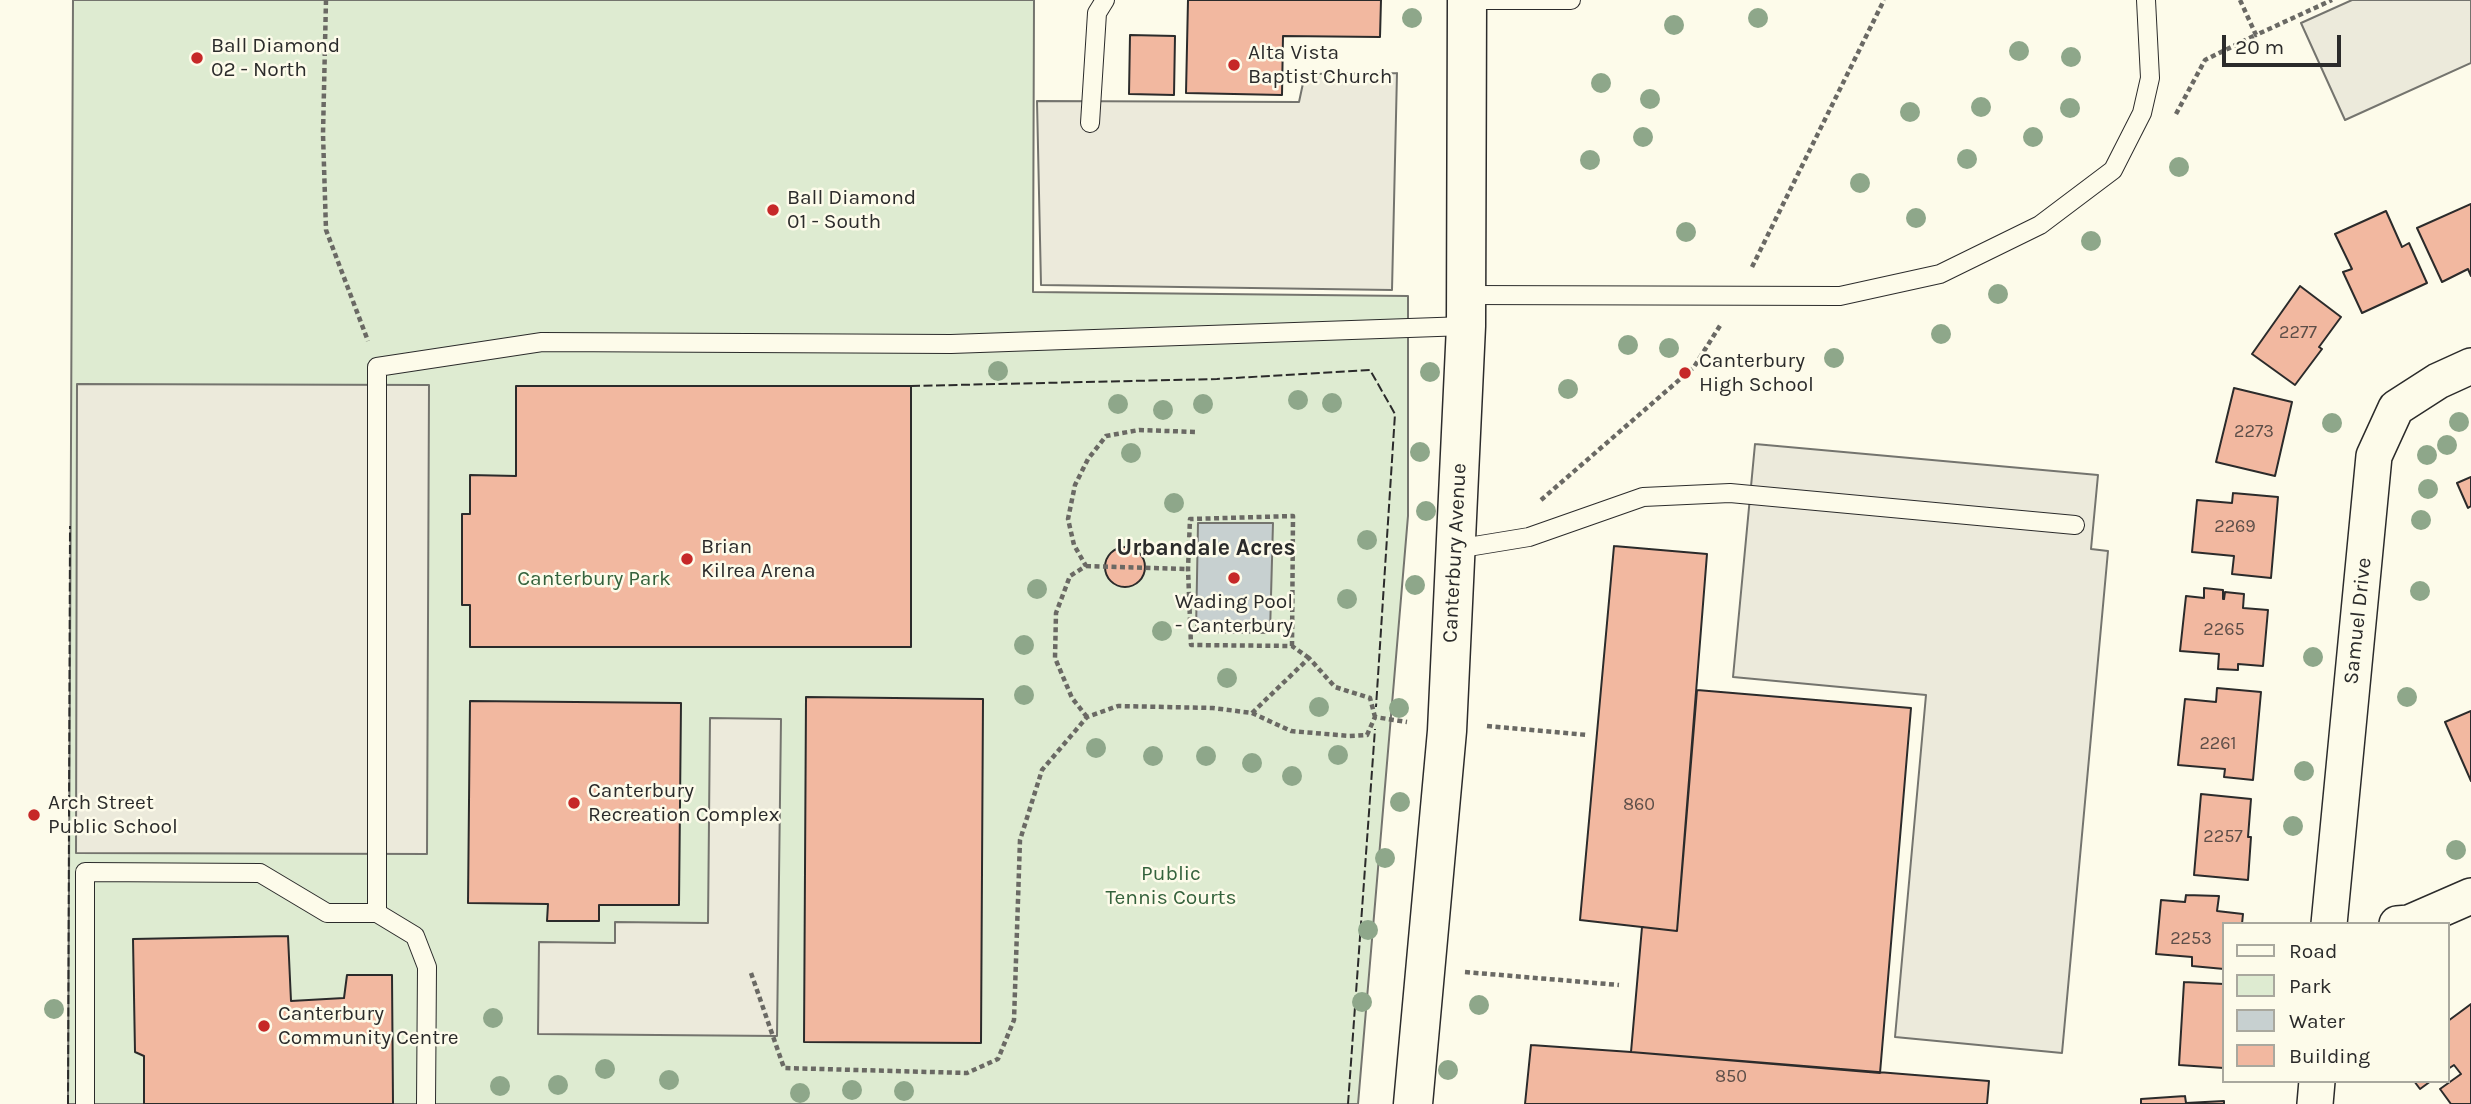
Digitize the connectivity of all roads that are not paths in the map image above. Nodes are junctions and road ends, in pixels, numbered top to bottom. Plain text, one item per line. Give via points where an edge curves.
1 (1105, 0) edge
2 (1468, 0) edge
3 (1571, 0) edge
4 (2146, 0) edge
5 (1090, 123) dead end
6 (1466, 311) junction
7 (2471, 366) edge
8 (2075, 525) dead end
9 (1456, 550) junction
10 (2471, 896) edge
11 (377, 913) junction
12 (2329, 922) edge
13 (2411, 922) edge
14 (2317, 1083) edge
15 (85, 1104) edge
16 (426, 1104) edge
17 (1413, 1104) edge
18 (2315, 1104) edge

1 - 5 lane via 1097,13
2 - 3 lane
2 - 6 street, Canterbury Avenue
4 - 6 lane via 2150,78 2143,113 2113,170 2040,225 1940,274 1840,296
6 - 9 street, Canterbury Avenue
6 - 11 lane via 951,344 542,342 377,367
7 - 12 street, Samuel Drive via 2396,408 2374,456
8 - 9 lane via 1730,493 1643,498 1529,537
9 - 17 street, Canterbury Avenue via 1447,727
10 - 13 street
11 - 15 lane via 327,913 260,873 85,872
11 - 16 lane via 415,936 427,967
14 - 18 street

